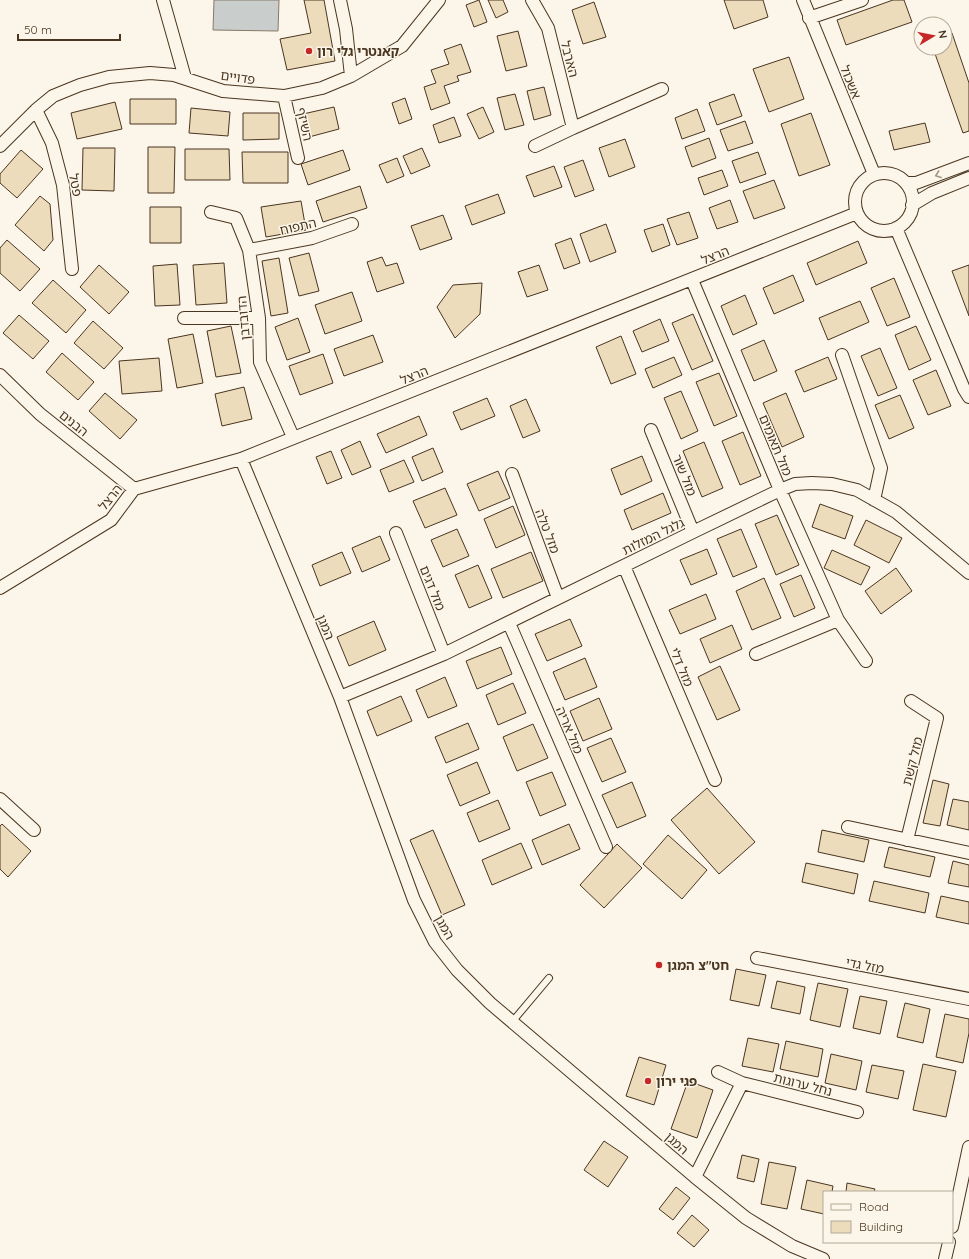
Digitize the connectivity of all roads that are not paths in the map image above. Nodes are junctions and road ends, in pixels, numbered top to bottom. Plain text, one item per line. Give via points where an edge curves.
1 (163, 0) edge
2 (340, 0) edge
3 (439, 0) edge
4 (532, 0) edge
5 (803, 0) edge
6 (862, 0) edge
7 (809, 18) junction
8 (350, 76) junction
9 (185, 78) junction
10 (662, 89) dead end
11 (284, 96) junction
12 (36, 110) junction
13 (573, 128) junction
14 (0, 146) edge
15 (534, 146) dead end
16 (298, 158) dead end
17 (969, 164) edge
18 (874, 174) junction
19 (969, 178) edge
20 (906, 183) junction
21 (912, 205) junction
22 (210, 212) dead end
23 (857, 213) junction
24 (352, 224) dead end
25 (896, 228) junction
26 (249, 250) junction
27 (72, 269) dead end
28 (692, 280) junction
29 (184, 318) dead end
30 (259, 318) junction
31 (842, 355) dead end
32 (0, 375) edge
33 (969, 397) edge
34 (651, 430) dead end
35 (293, 437) junction
36 (241, 459) junction
37 (512, 474) dead end
38 (134, 489) junction
39 (780, 490) junction
40 (874, 500) junction
41 (693, 532) junction
42 (396, 533) dead end
43 (624, 566) junction
44 (969, 573) edge
45 (0, 588) edge
46 (558, 598) junction
47 (838, 620) junction
48 (509, 623) junction
49 (444, 654) junction
50 (756, 654) dead end
51 (866, 661) dead end
52 (340, 697) junction
53 (911, 701) dead end
54 (715, 780) dead end
55 (0, 799) edge
56 (848, 827) dead end
57 (34, 830) dead end
58 (907, 840) junction
59 (606, 847) dead end
60 (969, 853) edge
61 (756, 958) dead end
62 (549, 978) dead end
63 (969, 999) edge
64 (512, 1022) junction
65 (718, 1072) dead end
66 (742, 1083) junction
67 (857, 1112) dead end
68 (969, 1147) edge
69 (695, 1178) junction
70 (953, 1222) edge
71 (949, 1243) edge
72 (823, 1259) edge
73 (945, 1259) edge

1 - 9 street
2 - 8 street via 346,29
3 - 8 street, פדויים via 402,46
4 - 13 street, הארבל via 548,28
5 - 7 street, אשכול
6 - 7 street
7 - 18 street, אשכול
8 - 11 street, פדויים via 322,88
9 - 11 street, פדויים via 223,91
9 - 12 street, פדויים via 150,73 109,76 53,96
10 - 13 street
11 - 16 street, השיזף
12 - 14 street, פדויים
12 - 27 street, פטל via 52,143 63,185
13 - 15 street
17 -> 20 street via 916,183
18 - 20 street via 889,173
18 - 23 street via 865,180 855,196
19 - 21 street via 932,193
20 - 21 street
21 - 25 street via 907,218
22 - 26 street, הדובדבן via 236,218
23 - 25 street via 871,228
23 - 28 street, הרצל
24 - 26 street, התפוח via 312,238
25 - 33 street
26 - 30 street, הדובדבן
28 - 35 street, הרצל
28 - 39 street, מזל תאומים
29 - 30 street
30 - 35 street, הדובדבן via 260,362
31 - 40 street via 881,468
32 - 38 street, הבנים via 40,414
34 - 41 street, מזל שור
35 - 36 street, הרצל
36 - 38 street, הרצל
36 - 52 street, המגן
37 - 46 street, מזל טלה
38 - 45 street, הרצל via 111,520
39 - 40 street, גלגל המזלות via 795,484 832,484 857,490
39 - 41 street, גלגל המזלות
39 - 47 street, מזל תאומים
40 - 44 street, גלגל המזלות via 896,512
41 - 43 street, גלגל המזלות
42 - 49 street, מזל דגים
43 - 46 street, גלגל המזלות
43 - 54 street, מזל דלי
46 - 48 street, גלגל המזלות
47 - 50 street
47 - 51 street, מזל תאומים
48 - 49 street, גלגל המזלות
48 - 59 street, מזל אריה
49 - 52 street, גלגל המזלות
52 - 64 street, המגן via 414,900 435,942 457,970
53 - 58 street, מזל קשת via 937,718
55 - 57 street
56 - 58 street
58 - 60 street
61 - 63 street, מזל גדי
62 - 64 lane
64 - 69 street, המגן
65 - 66 street, נחל ערוגות
66 - 67 street, נחל ערוגות
66 - 69 street
68 - 70 street
69 - 72 street, המגן via 746,1218 792,1246
71 - 73 street

